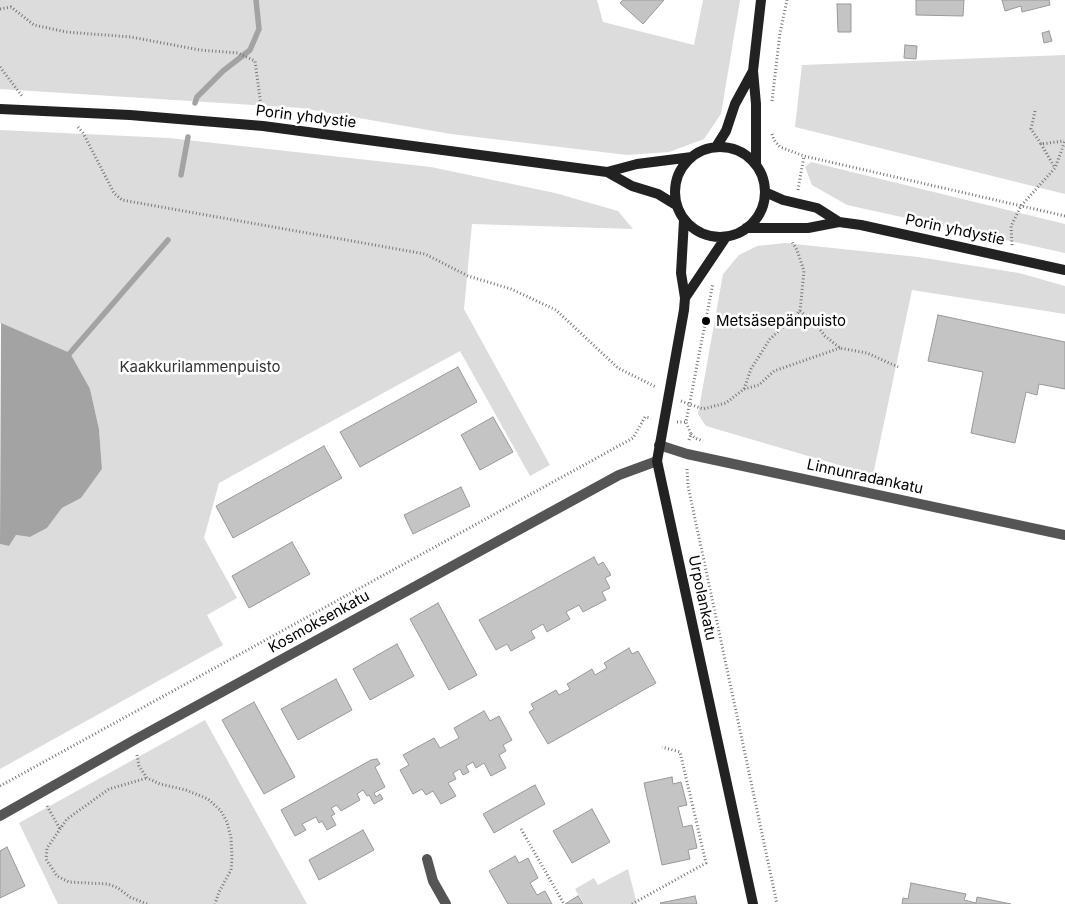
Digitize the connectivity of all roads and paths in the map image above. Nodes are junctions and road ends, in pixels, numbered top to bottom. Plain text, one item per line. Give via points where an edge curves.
1 (761, 0) edge
2 (787, 0) edge
3 (0, 9) edge
4 (0, 67) edge
5 (753, 71) junction
6 (772, 102) dead end
7 (0, 109) edge
8 (35, 110) junction
9 (1035, 111) dead end
10 (64, 112) junction
11 (263, 126) junction
12 (770, 130) dead end
13 (1065, 141) edge
14 (1041, 144) junction
15 (716, 147) junction
16 (692, 157) junction
17 (756, 165) junction
18 (1055, 168) junction
19 (608, 172) junction
20 (765, 192) junction
21 (676, 205) junction
22 (1021, 206) junction
23 (1065, 216) edge
24 (684, 220) junction
25 (839, 222) junction
26 (746, 228) junction
27 (726, 237) junction
28 (789, 238) dead end
29 (1013, 258) junction
30 (1065, 270) edge
31 (715, 273) dead end
32 (685, 298) junction
33 (800, 311) junction
34 (840, 348) junction
35 (898, 367) dead end
36 (744, 389) junction
37 (668, 393) junction
38 (689, 405) junction
39 (663, 420) junction
40 (686, 422) junction
41 (659, 445) junction
42 (687, 454) junction
43 (657, 461) junction
44 (1065, 535) edge
45 (136, 738) junction
46 (662, 747) dead end
47 (147, 778) junction
48 (0, 786) edge
49 (40, 793) junction
50 (0, 816) edge
51 (60, 829) junction
52 (521, 829) dead end
53 (427, 859) dead end
54 (147, 904) edge
55 (215, 904) edge
56 (446, 904) edge
57 (564, 904) edge
58 (632, 904) edge
59 (753, 904) edge
60 (776, 904) edge

1 - 5 main road
2 - 6 path
3 - 11 path via 11,7 34,26 66,32 131,37 200,50 238,53 255,61
4 - 8 path
5 - 15 main road
5 - 17 main road
7 - 8 main road, Porin yhdystie
8 - 10 main road, Porin yhdystie
9 - 14 path via 1031,129
10 - 11 main road, Porin yhdystie
10 - 37 path via 84,133 114,193 122,200 425,254 468,276 510,289 556,310 618,368
11 - 19 main road, Porin yhdystie
12 - 22 path via 780,147 804,156
13 - 14 path
13 - 18 path
14 - 18 path
15 - 16 main road
15 - 17 main road via 739,152
16 - 19 main road, Porin yhdystie via 637,164
16 - 21 main road via 677,177
17 - 20 main road
18 - 22 path
19 - 21 main road, Porin yhdystie
20 - 25 main road, Porin yhdystie via 817,208
20 - 26 main road via 757,217
21 - 24 main road
22 - 23 path
22 - 29 path via 1012,226
24 - 27 main road via 702,234
24 - 32 main road, Urpolankatu via 681,273
25 - 26 main road, Porin yhdystie via 808,228
25 - 29 main road, Porin yhdystie
26 - 27 main road
27 - 32 main road, Urpolankatu
28 - 33 path via 798,250 804,271
29 - 30 main road, Porin yhdystie
31 - 38 path
32 - 37 main road, Urpolankatu
33 - 34 path
33 - 36 path via 770,339 751,369
34 - 35 path via 868,353
34 - 36 path via 774,371 758,385
36 - 38 path via 726,403 703,409
37 - 38 path
37 - 39 main road, Urpolankatu
38 - 40 path
39 - 40 path
39 - 41 main road, Urpolankatu
39 - 48 path via 646,417 633,438
40 - 42 path via 691,434
41 - 42 street, Linnunradankatu
41 - 43 main road, Urpolankatu
42 - 44 street, Linnunradankatu
42 - 60 path via 688,486
43 - 45 street, Kosmoksenkatu via 619,475
43 - 59 main road, Urpolankatu
45 - 47 path via 136,752
45 - 49 street, Kosmoksenkatu
46 - 58 path via 680,752 706,863
47 - 51 path via 110,789 67,819
47 - 55 path via 208,799 227,822 232,858
49 - 50 street, Kosmoksenkatu
49 - 51 path
51 - 54 path via 47,848 46,859 57,876 69,882 108,884
52 - 57 path
53 - 56 street via 433,881

